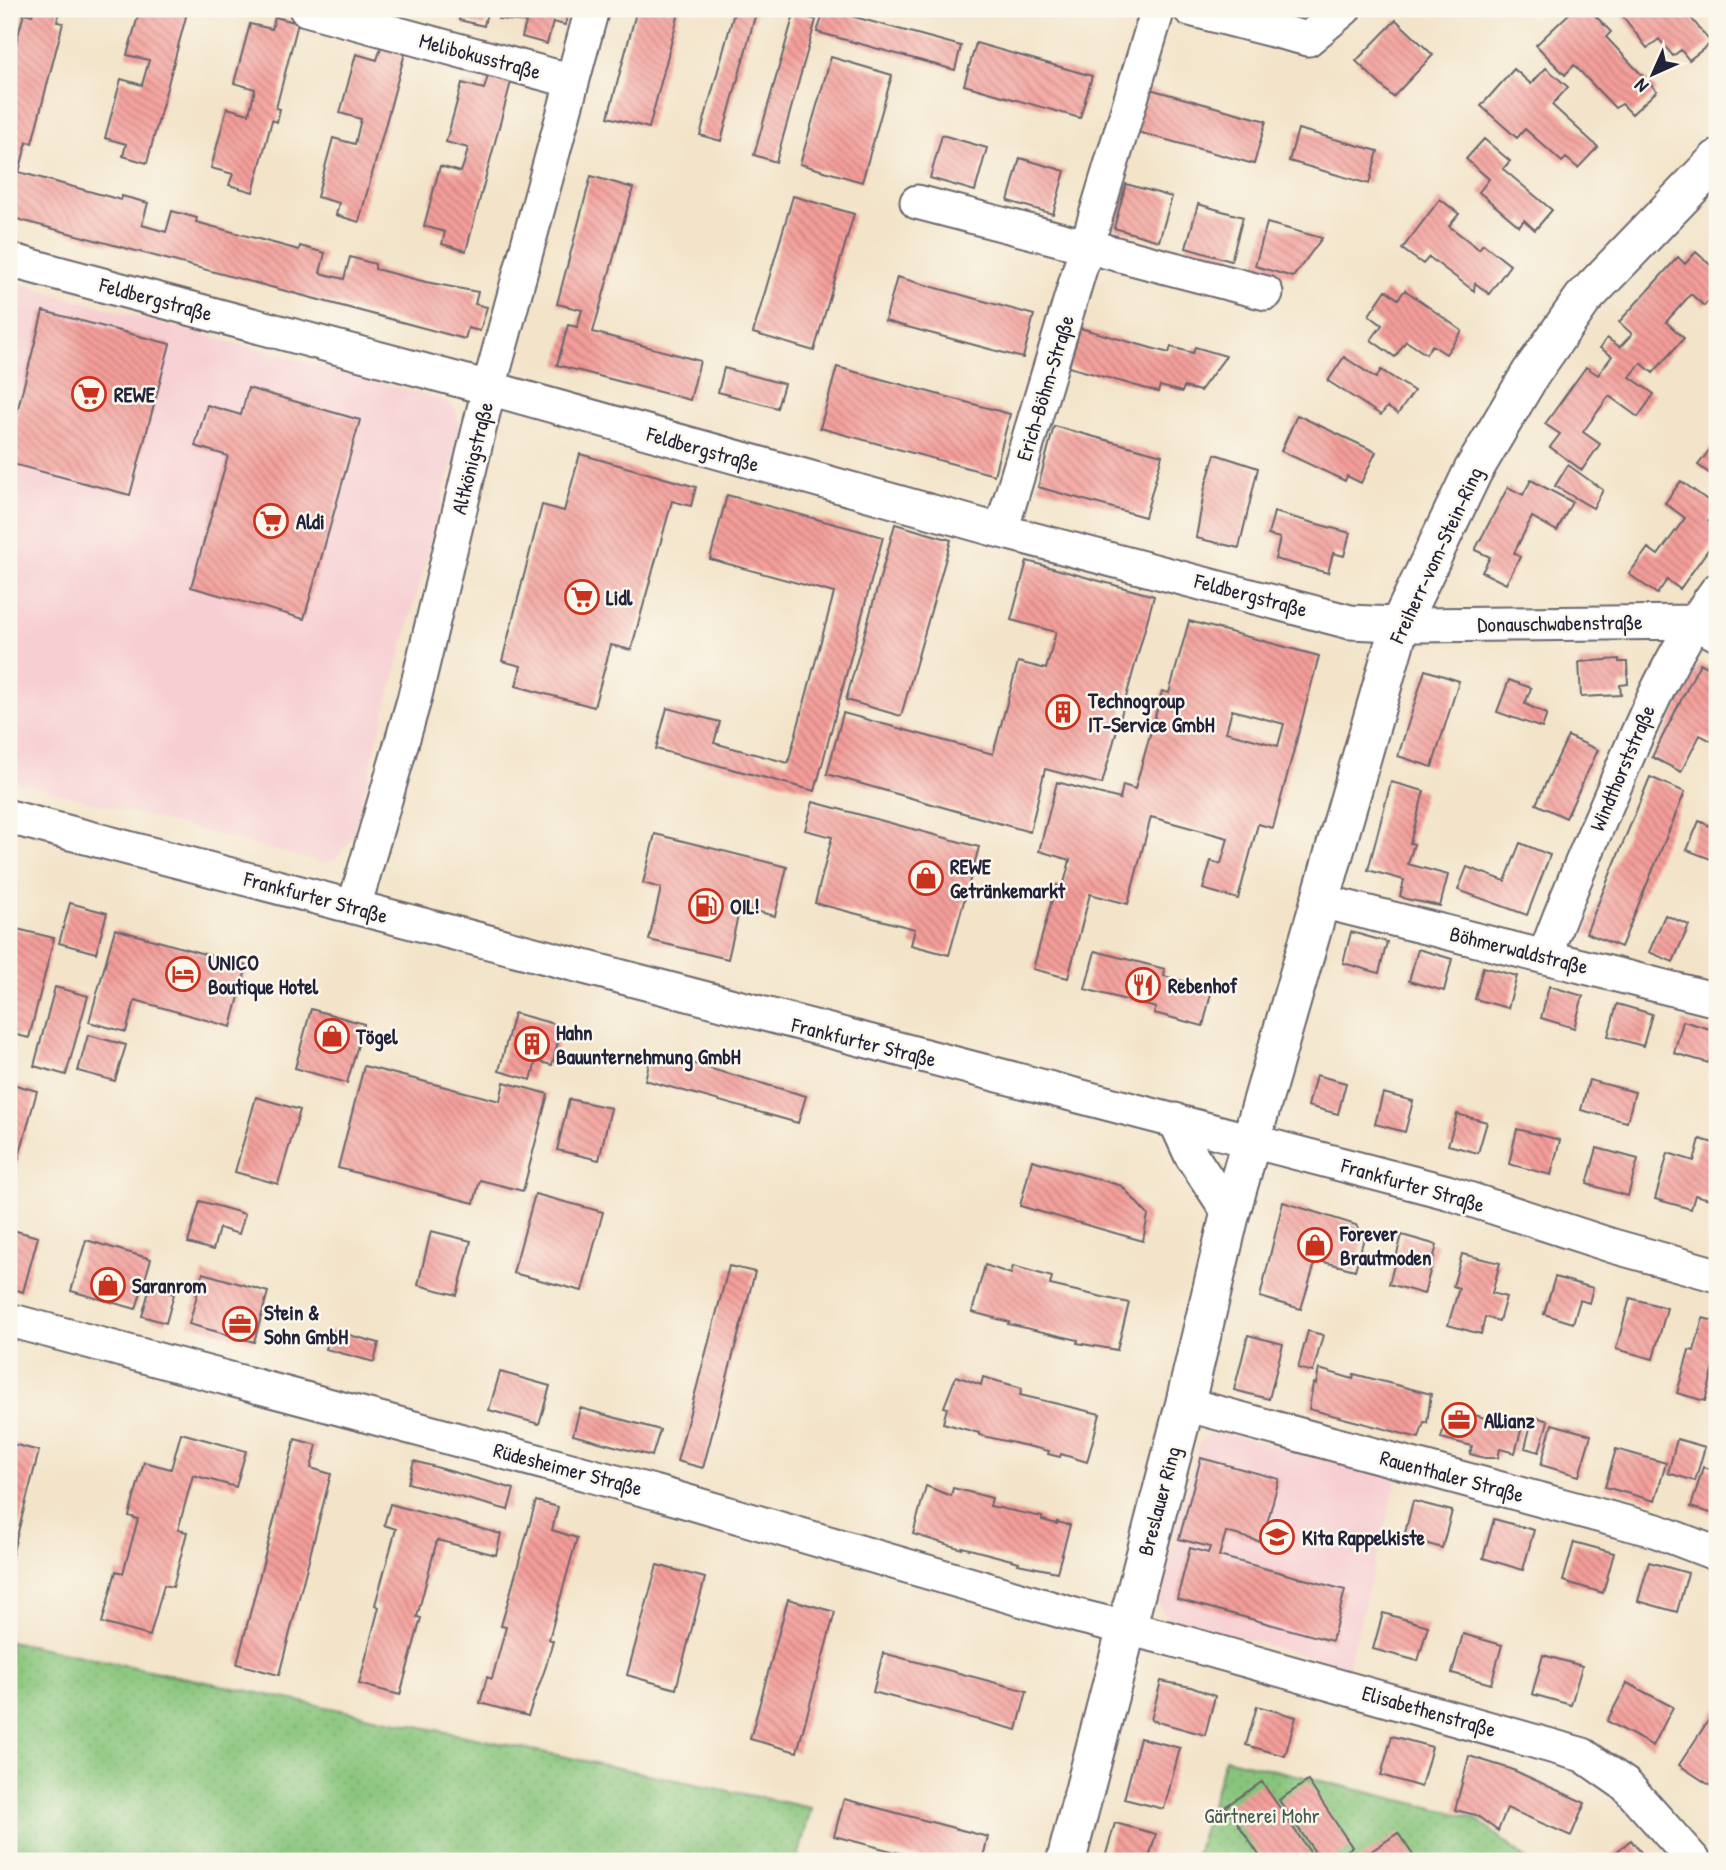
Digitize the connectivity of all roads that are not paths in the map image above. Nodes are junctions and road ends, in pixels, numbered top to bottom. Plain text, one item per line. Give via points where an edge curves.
1 (306, 9) edge
2 (593, 9) edge
3 (1158, 9) edge
4 (1190, 9) edge
5 (1344, 9) edge
6 (572, 81) junction
7 (1717, 160) edge
8 (917, 202) dead end
9 (1088, 245) junction
10 (9, 260) edge
11 (1266, 293) dead end
12 (489, 388) junction
13 (1001, 531) junction
14 (1717, 590) edge
15 (1400, 624) junction
16 (1706, 628) edge
17 (9, 817) edge
18 (1321, 901) junction
19 (354, 907) junction
20 (1545, 956) junction
21 (1717, 1000) edge
22 (1175, 1120) junction
23 (1251, 1141) junction
24 (1230, 1214) junction
25 (1717, 1275) edge
26 (9, 1320) edge
27 (1185, 1404) junction
28 (1717, 1555) edge
29 (1126, 1627) junction
30 (1066, 1861) edge
31 (1694, 1861) edge

1 - 6 street, Melibokusstraße
2 - 6 street, Altkönigstraße
3 - 9 street, Erich-Böhm-Straße
4 - 5 street via 1308,39
6 - 12 street, Altkönigstraße
7 - 15 main road, Freiherr-vom-Stein-Ring via 1583,299 1531,373 1473,471
8 - 9 street
9 - 11 street
9 - 13 street, Erich-Böhm-Straße
10 - 12 street, Feldbergstraße
12 - 13 street, Feldbergstraße
12 - 19 street, Altkönigstraße via 415,700
13 - 15 street, Feldbergstraße via 1350,622
14 - 16 street, Windthorststraße
15 - 16 street, Donauschwabenstraße
15 - 18 main road, Freiherr-vom-Stein-Ring
16 - 20 street, Windthorststraße via 1658,684
17 - 19 street, Frankfurter Straße
18 - 20 street, Böhmerwaldstraße
18 - 23 main road, Freiherr-vom-Stein-Ring
19 - 22 street, Frankfurter Straße
20 - 21 street, Böhmerwaldstraße
22 - 23 street, Frankfurter Straße
22 - 24 street via 1191,1156
23 - 24 main road, Breslauer Ring
23 - 25 street, Frankfurter Straße via 1447,1192
24 - 27 main road, Breslauer Ring
26 - 29 street, Rüdesheimer Straße via 661,1494
27 - 28 street, Rauenthaler Straße via 1657,1531
27 - 29 main road, Breslauer Ring
29 - 30 main road, Breslauer Ring
29 - 31 street, Elisabethenstraße via 1583,1755 1626,1785

